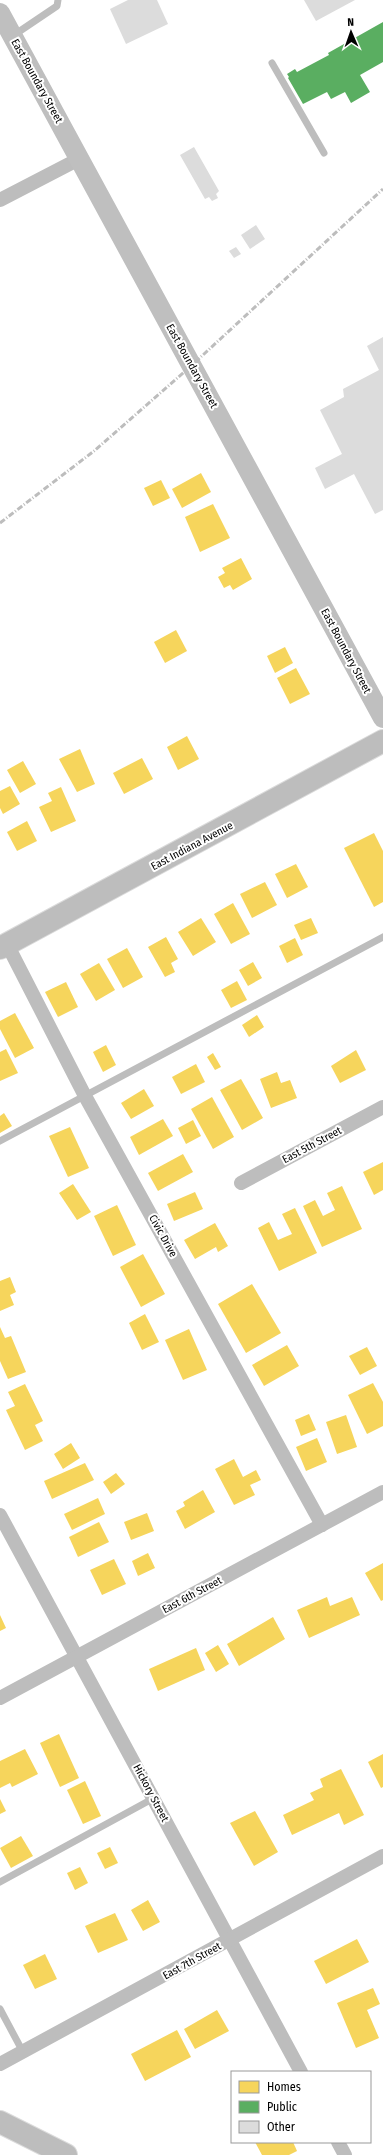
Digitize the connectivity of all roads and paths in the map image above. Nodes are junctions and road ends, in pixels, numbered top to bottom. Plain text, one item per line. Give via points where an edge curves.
1 (58, 0) edge
2 (0, 13) edge
3 (12, 36) junction
4 (272, 63) dead end
5 (324, 153) dead end
6 (79, 159) junction
7 (0, 200) edge
8 (383, 718) edge
9 (383, 742) edge
10 (383, 937) edge
11 (4, 946) edge
12 (85, 1096) junction
13 (383, 1107) edge
14 (0, 1141) edge
15 (241, 1183) dead end
16 (383, 1492) edge
17 (0, 1515) edge
18 (322, 1525) junction
19 (77, 1657) junction
20 (0, 1698) edge
21 (154, 1798) junction
22 (383, 1856) edge
23 (0, 1882) edge
24 (230, 1940) junction
25 (0, 2009) edge
26 (23, 2052) junction
27 (0, 2064) edge
28 (300, 2071) edge
29 (0, 2122) edge
30 (339, 2143) edge
31 (66, 2155) edge
32 (345, 2155) edge

1 - 3 lane via 57,6
2 - 3 street, East Boundary Street
3 - 6 street, East Boundary Street
4 - 5 lane
6 - 7 street
6 - 8 street, East Boundary Street
9 - 11 main road, East Indiana Avenue
10 - 12 lane
11 - 12 street, Civic Drive
12 - 14 lane
12 - 18 street, Civic Drive
13 - 15 street, East 5th Street
16 - 18 street, East 6th Street
17 - 19 street, Hickory Street
18 - 19 street, East 6th Street
19 - 20 street, East 6th Street
19 - 21 street, Hickory Street
21 - 23 lane
21 - 24 street, Hickory Street
22 - 24 street, East 7th Street
24 - 26 street, East 7th Street
24 - 28 street, Hickory Street
25 - 26 lane
26 - 27 street, East 7th Street
29 - 31 main road
30 - 32 street

